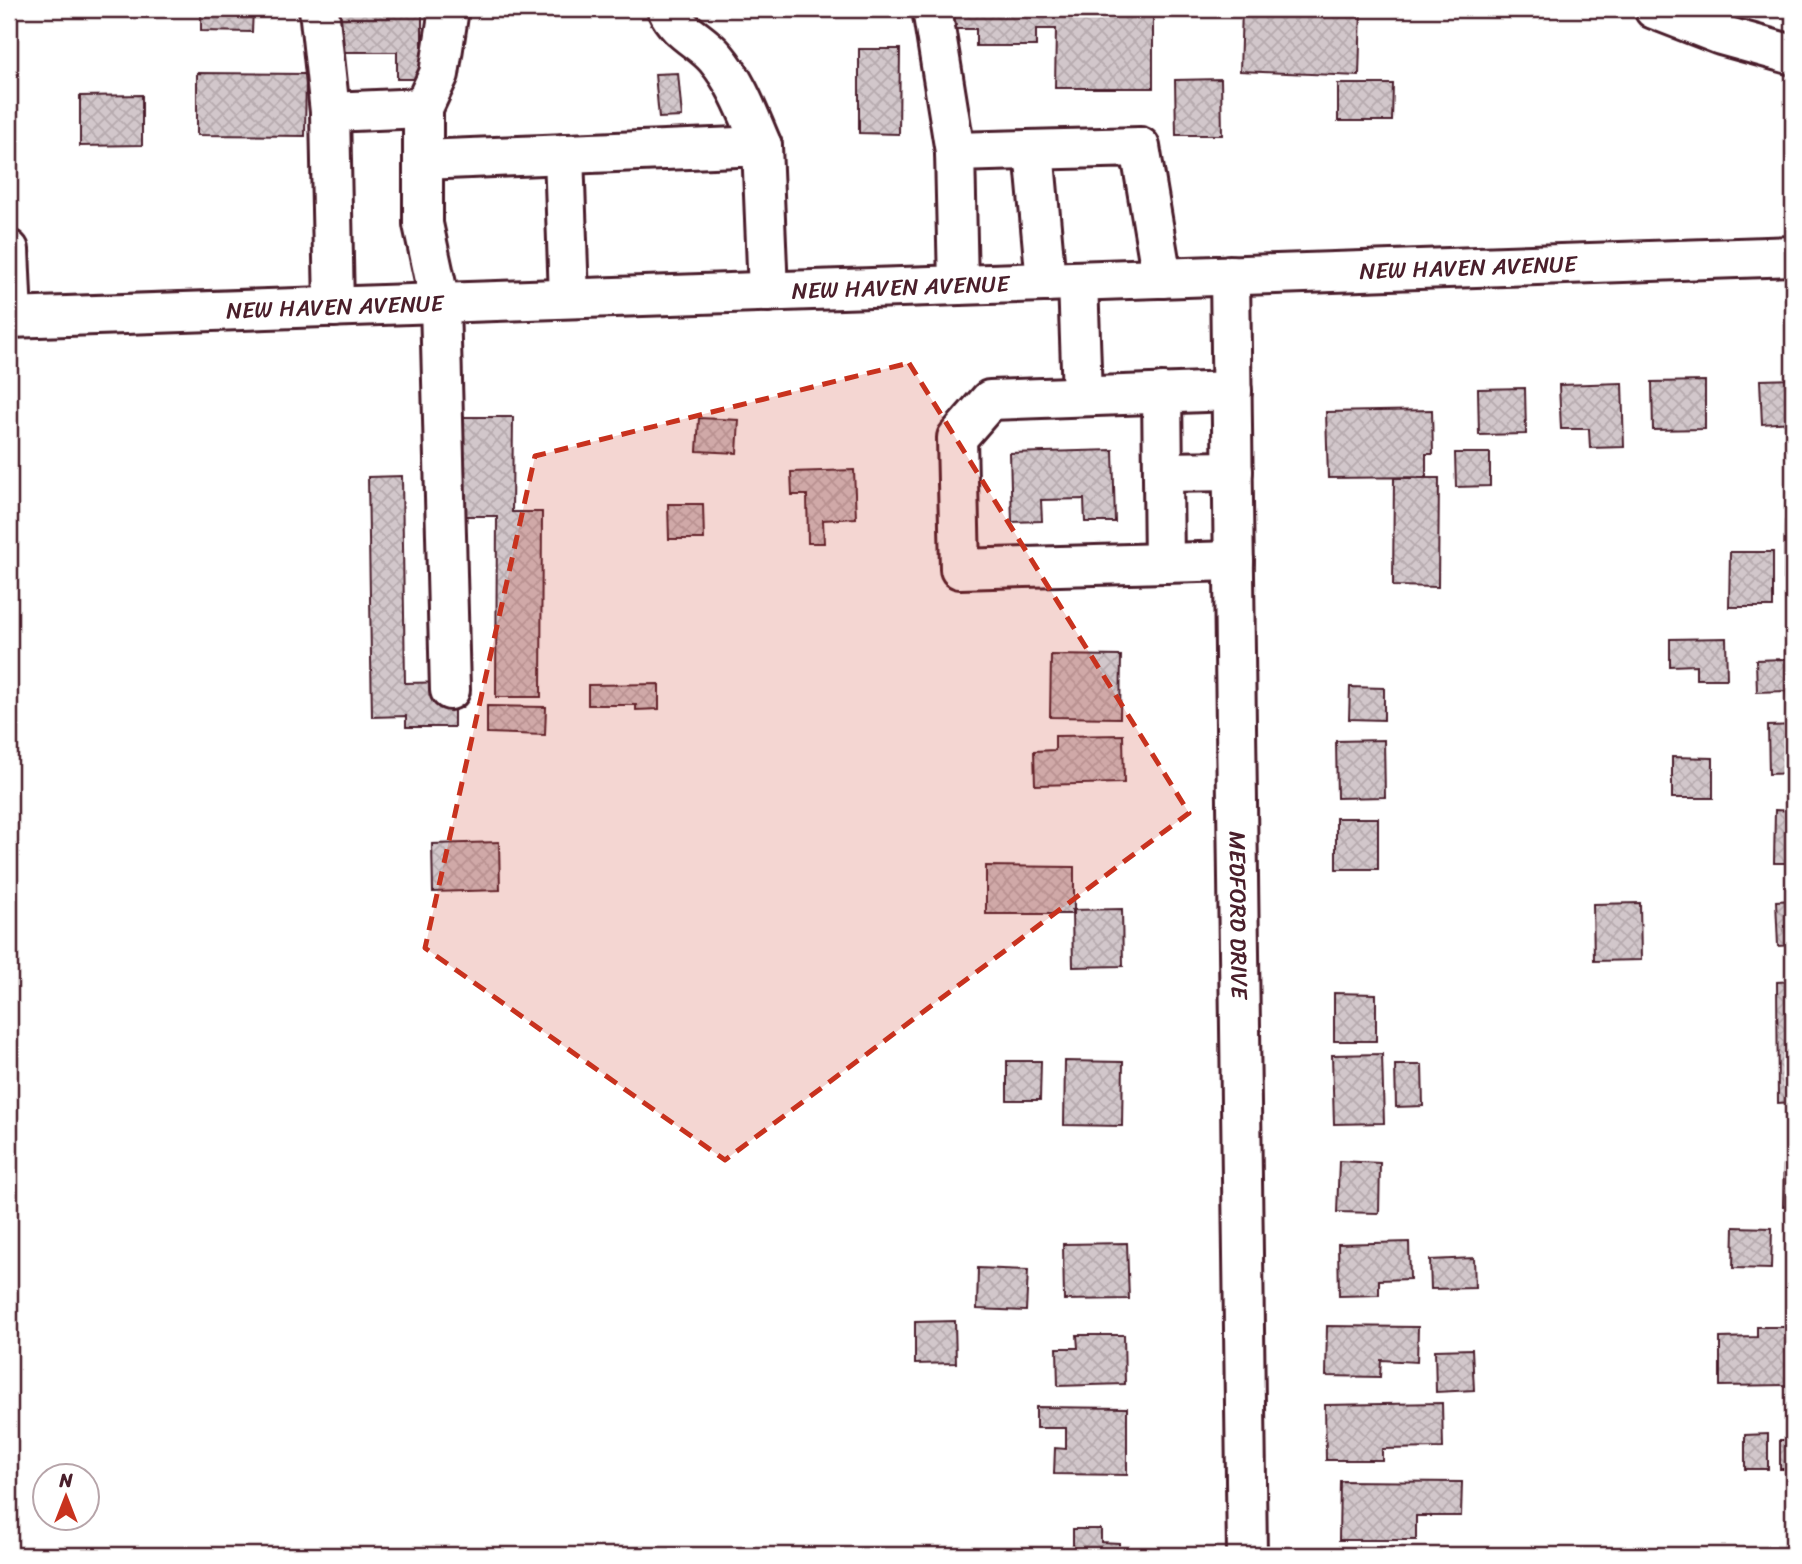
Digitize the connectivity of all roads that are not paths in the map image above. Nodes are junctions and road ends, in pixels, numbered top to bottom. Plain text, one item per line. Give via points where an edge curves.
1 (319, 9) edge
2 (449, 9) edge
3 (667, 9) edge
4 (932, 9) edge
5 (1654, 9) edge
6 (1793, 55) edge
7 (423, 108) junction
8 (330, 112) junction
9 (762, 146) junction
10 (1034, 150) junction
11 (954, 152) junction
12 (564, 155) junction
13 (423, 160) junction
14 (9, 250) edge
15 (1793, 256) edge
16 (1230, 275) junction
17 (1161, 278) junction
18 (1062, 281) junction
19 (958, 285) junction
20 (768, 292) junction
21 (569, 298) junction
22 (440, 303) junction
23 (334, 307) junction
24 (10, 318) edge
25 (1232, 391) junction
26 (1162, 393) junction
27 (1082, 396) junction
28 (1233, 471) junction
29 (1163, 472) junction
30 (1234, 561) junction
31 (1164, 563) junction
32 (450, 690) dead end
33 (1247, 1555) edge

1 - 8 main road
2 - 7 main road via 439,75
3 - 9 main road via 672,21 715,57 737,88
4 - 11 main road
5 - 6 main road via 1721,35
7 - 8 main road
7 - 13 main road
8 - 23 main road
9 - 12 main road
9 - 20 main road
10 - 11 main road
10 - 17 main road via 1140,147
10 - 18 main road
11 - 19 main road
12 - 13 main road
12 - 21 main road
13 - 22 main road via 423,224
14 - 24 main road
15 - 16 main road, NEW HAVEN AVENUE
16 - 17 main road, NEW HAVEN AVENUE
16 - 25 main road, MEDFORD DRIVE
17 - 18 main road, NEW HAVEN AVENUE
18 - 19 main road, NEW HAVEN AVENUE
18 - 27 main road
19 - 20 main road, NEW HAVEN AVENUE
20 - 21 main road, NEW HAVEN AVENUE
21 - 22 main road, NEW HAVEN AVENUE
22 - 23 main road, NEW HAVEN AVENUE
22 - 32 main road
23 - 24 main road, NEW HAVEN AVENUE
25 - 26 main road
25 - 28 main road, MEDFORD DRIVE
26 - 27 main road
26 - 29 main road
27 - 31 main road via 990,400 957,438 960,569
28 - 29 main road
28 - 30 main road, MEDFORD DRIVE
29 - 31 main road
30 - 31 main road
30 - 33 main road, MEDFORD DRIVE

